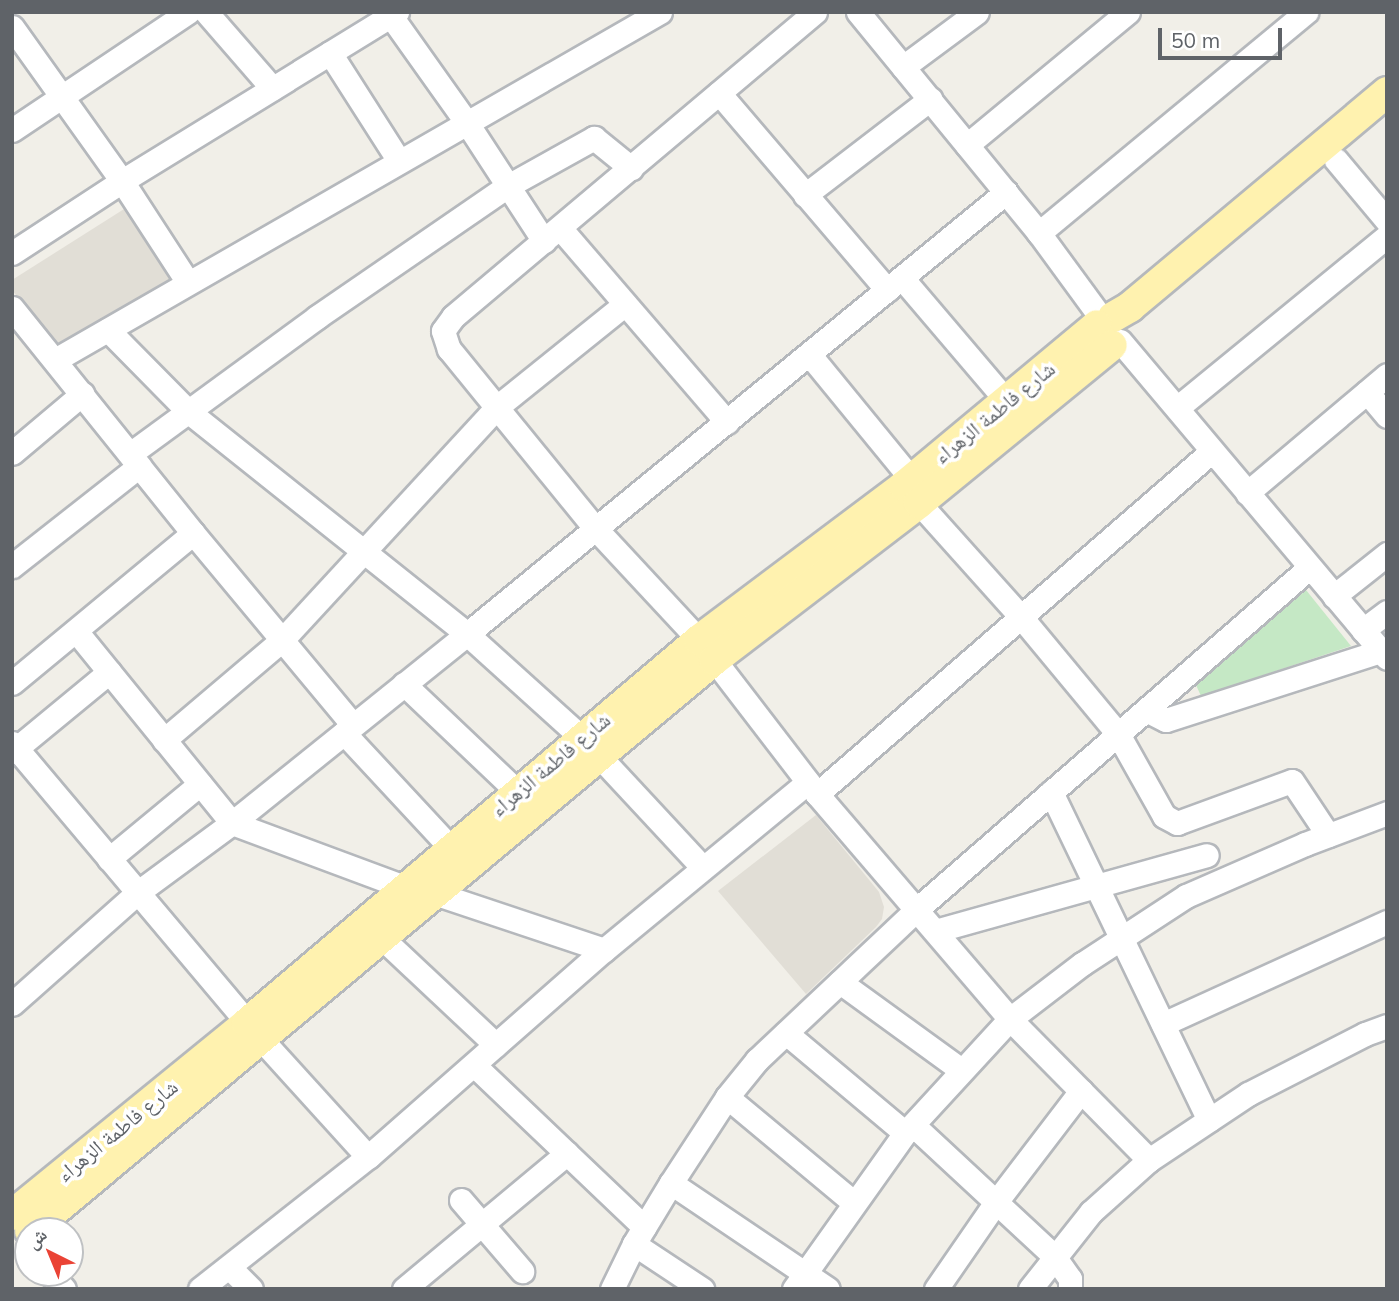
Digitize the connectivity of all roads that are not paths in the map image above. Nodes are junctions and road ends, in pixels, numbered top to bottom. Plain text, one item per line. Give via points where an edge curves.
1 (660, 12) edge
2 (815, 12) edge
3 (858, 12) edge
4 (977, 12) edge
5 (1128, 12) edge
6 (1306, 12) edge
7 (205, 13) edge
8 (392, 14) edge
9 (12, 27) edge
10 (330, 53) junction
11 (904, 67) junction
12 (272, 88) junction
13 (1387, 92) edge
14 (719, 93) junction
15 (60, 96) junction
16 (930, 99) junction
17 (1387, 117) edge
18 (467, 123) junction
19 (12, 130) edge
20 (967, 145) junction
21 (1336, 159) junction
22 (399, 161) junction
23 (631, 168) junction
24 (122, 181) junction
25 (506, 187) junction
26 (1006, 192) junction
27 (806, 195) junction
28 (1387, 221) edge
29 (1039, 233) junction
30 (552, 234) junction
31 (1387, 236) edge
32 (12, 253) edge
33 (187, 281) junction
34 (894, 284) junction
35 (625, 304) junction
36 (12, 308) edge
37 (108, 330) junction
38 (1111, 331) junction
39 (21, 335) edge
40 (809, 354) junction
41 (55, 360) junction
42 (1387, 375) edge
43 (1367, 392) junction
44 (82, 394) junction
45 (1006, 400) junction
46 (497, 407) junction
47 (1177, 408) junction
48 (189, 412) junction
49 (1387, 416) edge
50 (727, 422) junction
51 (1212, 451) junction
52 (12, 453) edge
53 (134, 460) junction
54 (912, 490) junction
55 (1247, 493) junction
56 (596, 529) junction
57 (193, 533) junction
58 (363, 552) junction
59 (1387, 554) edge
60 (12, 566) edge
61 (1310, 568) junction
62 (1334, 596) junction
63 (1387, 612) edge
64 (1021, 617) junction
65 (76, 631) junction
66 (1363, 631) junction
67 (467, 634) junction
68 (282, 640) junction
69 (707, 650) junction
70 (1384, 655) edge
71 (109, 672) junction
72 (12, 683) edge
73 (404, 684) junction
74 (1146, 710) junction
75 (348, 729) junction
76 (1118, 734) junction
77 (164, 740) junction
78 (590, 747) junction
79 (14, 748) edge
80 (200, 784) junction
81 (813, 788) junction
82 (518, 792) junction
83 (1051, 792) junction
84 (1387, 813) edge
85 (232, 823) junction
86 (1328, 835) junction
87 (451, 848) junction
88 (1207, 855) dead end
89 (109, 859) junction
90 (702, 867) junction
91 (1098, 885) junction
92 (404, 887) junction
93 (137, 893) junction
94 (434, 893) junction
95 (916, 910) junction
96 (1387, 922) edge
97 (935, 931) junction
98 (382, 937) junction
99 (1123, 937) junction
100 (604, 950) junction
101 (840, 982) junction
102 (12, 1003) edge
103 (1010, 1019) junction
104 (1163, 1024) junction
105 (1387, 1027) edge
106 (254, 1031) junction
107 (786, 1033) junction
108 (496, 1045) junction
109 (474, 1065) junction
110 (961, 1070) junction
111 (1081, 1091) junction
112 (727, 1097) junction
113 (1209, 1120) junction
114 (909, 1129) junction
115 (567, 1153) junction
116 (369, 1157) junction
117 (1149, 1160) junction
118 (671, 1183) junction
119 (461, 1199) dead end
120 (996, 1202) junction
121 (854, 1203) junction
122 (42, 1217) edge
123 (482, 1224) junction
124 (639, 1236) junction
125 (1054, 1256) junction
126 (229, 1267) junction
127 (522, 1271) dead end
128 (799, 1280) edge
129 (200, 1289) edge
130 (251, 1289) edge
131 (404, 1289) edge
132 (612, 1289) edge
133 (702, 1289) edge
134 (828, 1289) edge
135 (936, 1289) edge
136 (1030, 1289) edge
137 (1070, 1289) edge

1 - 18 street
2 - 14 street
3 - 11 street
4 - 11 street
5 - 20 street
6 - 29 street
7 - 12 street
7 - 15 street
8 - 10 street
8 - 18 street
9 - 15 street
10 - 12 street
10 - 22 street
11 - 16 street
12 - 24 street
13 - 38 main road, شارع فاطمة الزهراء via 1130,307
14 - 23 street
14 - 27 street
15 - 19 street
15 - 24 street
16 - 20 street
16 - 27 street
17 - 21 main road, شارع فاطمة الزهراء
18 - 22 street
18 - 25 street
20 - 26 street
21 - 28 street
21 - 38 main road, شارع فاطمة الزهراء via 1142,319
22 - 33 street
23 - 25 street via 594,138
23 - 30 street
24 - 32 street
24 - 33 street
25 - 30 street
25 - 48 street
26 - 29 street
26 - 34 street
27 - 34 street
29 - 38 street
30 - 35 street
30 - 46 street via 453,317 443,331 449,349
31 - 47 street
33 - 37 street
34 - 40 street
34 - 45 street
35 - 46 street
35 - 50 street
36 - 39 street
37 - 41 street
37 - 48 street
38 - 45 main road, شارع فاطمة الزهراء
38 - 47 street
38 - 54 main road, شارع فاطمة الزهراء
39 - 41 street
40 - 50 street
40 - 54 street
41 - 44 street
42 - 43 street
43 - 49 street
43 - 55 street
44 - 52 street
44 - 53 street
45 - 54 main road, شارع فاطمة الزهراء
46 - 56 street
46 - 58 street
47 - 51 street
48 - 53 street
48 - 58 street
50 - 56 street
51 - 55 street
51 - 64 street
53 - 57 street
53 - 60 street
54 - 64 street
54 - 69 main road, شارع فاطمة الزهراء
55 - 61 street
56 - 67 street
56 - 69 street
57 - 65 street
57 - 68 street
58 - 67 street
58 - 68 street
59 - 62 street
61 - 62 street
61 - 74 street
62 - 66 street
63 - 66 street
64 - 76 street
64 - 81 street
65 - 71 street
65 - 72 street
66 - 70 street
67 - 73 street
67 - 78 street
68 - 75 street
68 - 77 street
69 - 78 main road, شارع فاطمة الزهراء
69 - 81 street
70 - 74 street via 1166,720
71 - 77 street
71 - 79 street
73 - 75 street
73 - 82 street
74 - 76 street
75 - 85 street
75 - 87 street
76 - 83 street
76 - 86 street via 1164,816 1177,823 1292,781
77 - 80 street
78 - 82 main road, شارع فاطمة الزهراء
78 - 90 street
78 - 94 main road, شارع فاطمة الزهراء
79 - 89 street
80 - 85 street
80 - 89 street
81 - 90 street
81 - 95 street
82 - 87 main road, شارع فاطمة الزهراء
83 - 91 street
83 - 95 street
84 - 86 street
85 - 92 street
85 - 93 street
86 - 99 street via 1186,896
87 - 92 main road, شارع فاطمة الزهراء
88 - 91 street
89 - 93 street
90 - 100 street
91 - 97 street
91 - 99 street
92 - 94 street
92 - 106 main road, شارع فاطمة الزهراء
93 - 102 street
93 - 106 street
94 - 98 main road, شارع فاطمة الزهراء
94 - 100 street
95 - 97 street
95 - 101 street
96 - 104 street
97 - 103 street
98 - 106 main road, شارع فاطمة الزهراء
98 - 108 street
99 - 103 street
99 - 104 street
100 - 108 street
101 - 107 street
101 - 110 street
103 - 110 street
103 - 111 street
104 - 113 street
105 - 113 street via 1248,1094
106 - 116 street
106 - 122 main road, شارع فاطمة الزهراء
107 - 112 street
107 - 114 street
108 - 109 street
109 - 115 street
109 - 116 street
110 - 114 street
111 - 117 street
111 - 120 street
112 - 118 street
112 - 121 street
113 - 117 street
114 - 120 street
114 - 121 street
115 - 123 street
115 - 124 street
116 - 126 street
117 - 125 street via 1091,1212
118 - 124 street
118 - 128 street
119 - 123 street
120 - 125 street
120 - 135 street
121 - 128 street
123 - 127 street
123 - 131 street
124 - 132 street
124 - 133 street
125 - 136 street
125 - 137 street via 1070,1279
126 - 129 street
126 - 130 street
128 - 134 street

